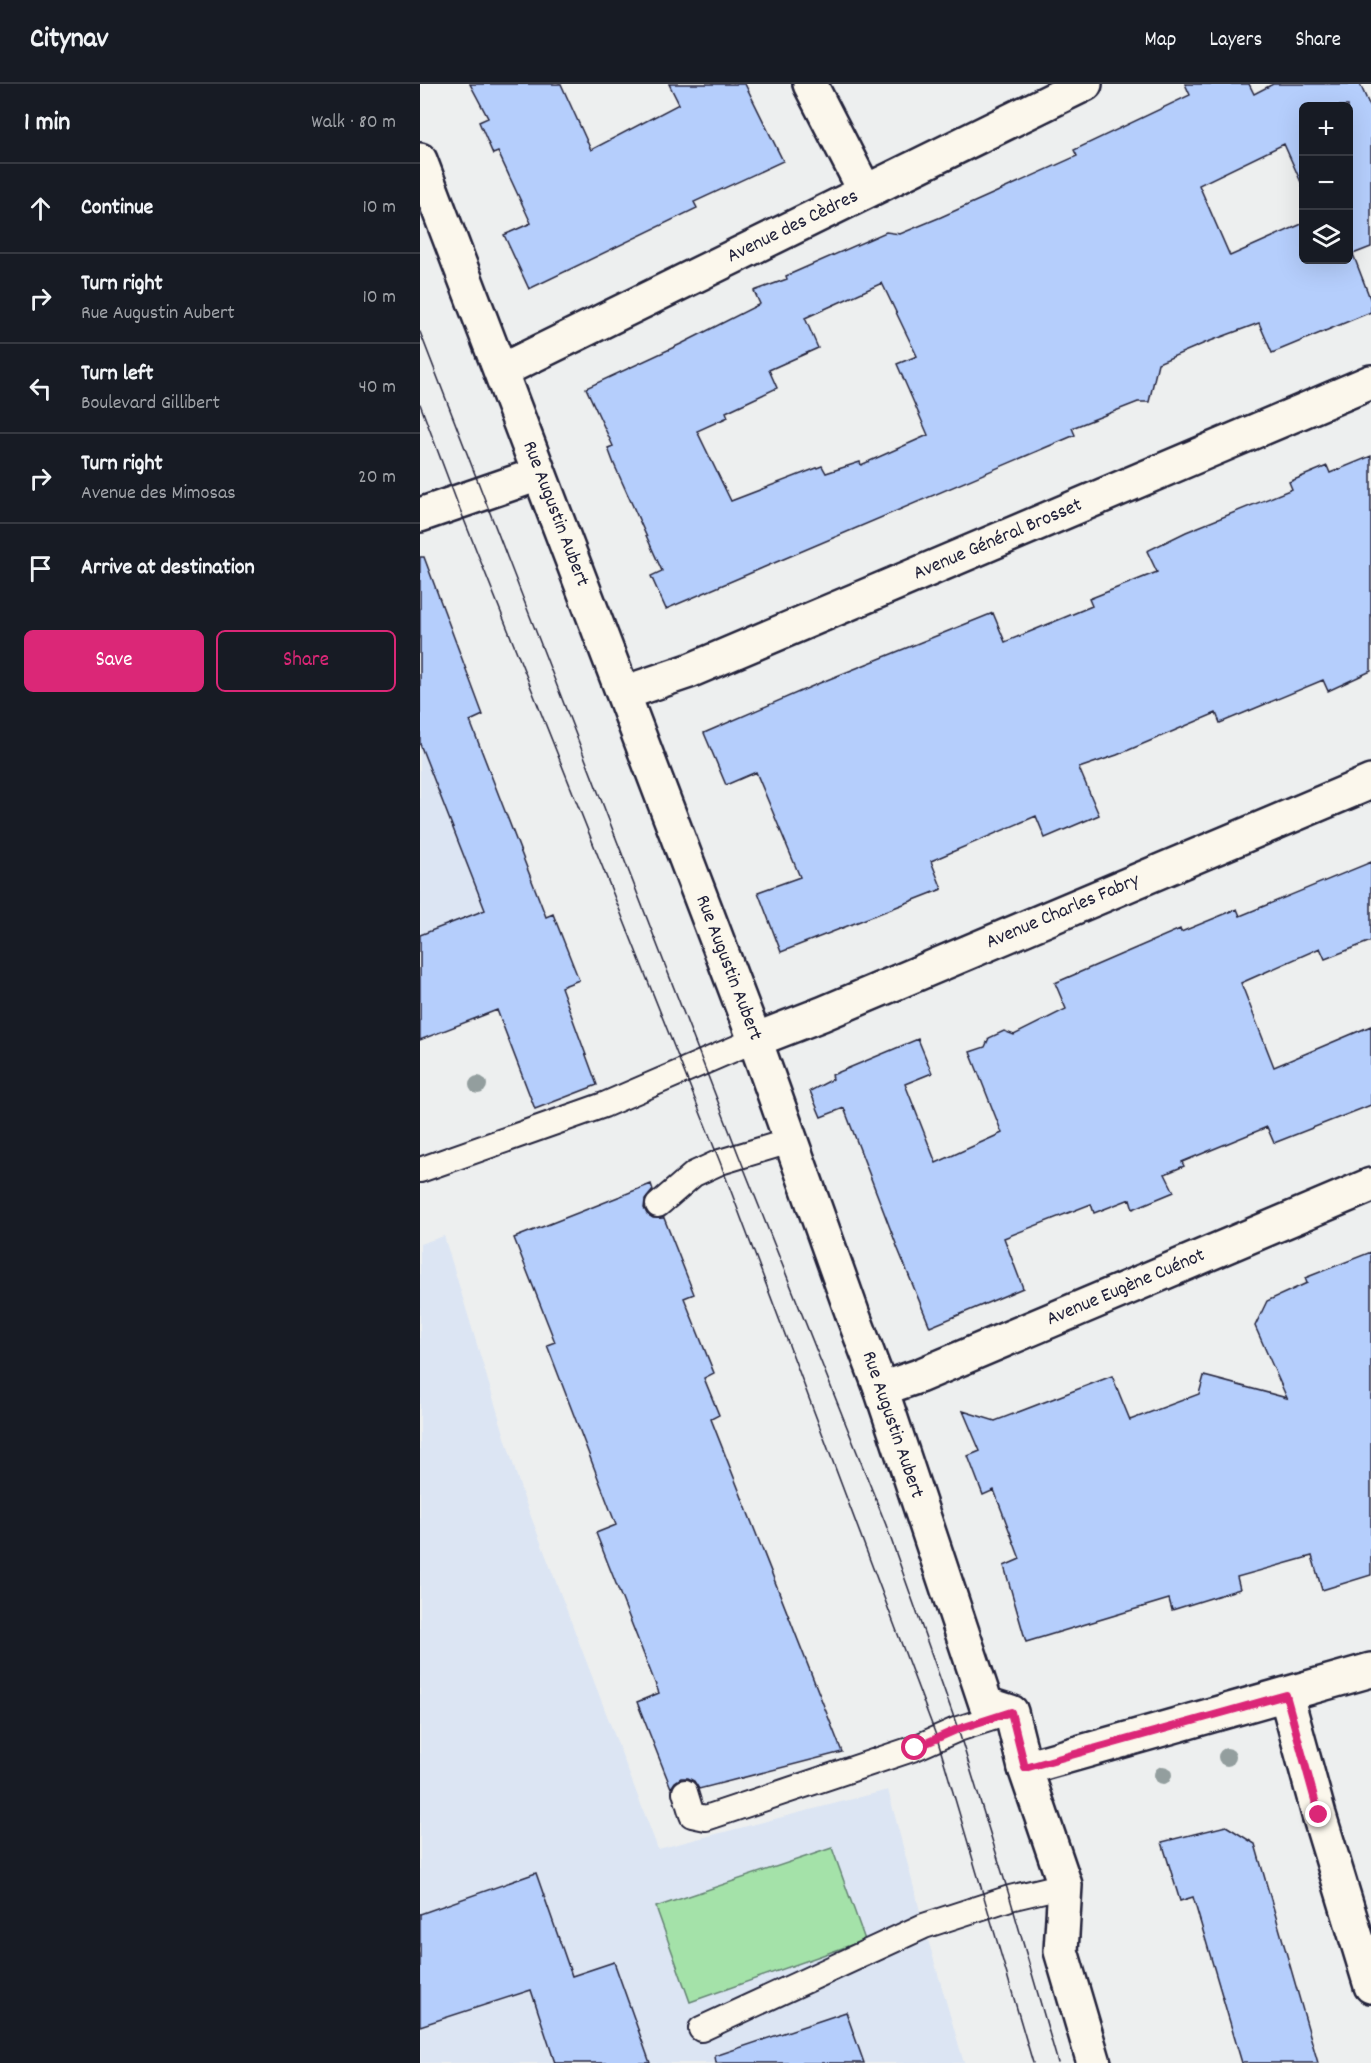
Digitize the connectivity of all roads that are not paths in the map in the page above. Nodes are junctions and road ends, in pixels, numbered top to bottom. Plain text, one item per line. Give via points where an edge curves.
1 (810, 84) edge
2 (1085, 84) edge
3 (420, 160) edge
4 (865, 191) junction
5 (501, 371) junction
6 (1371, 382) edge
7 (539, 474) junction
8 (420, 515) edge
9 (624, 693) junction
10 (1371, 782) edge
11 (755, 1040) junction
12 (790, 1141) junction
13 (420, 1170) edge
14 (1371, 1185) edge
15 (658, 1204) dead end
16 (881, 1389) junction
17 (1371, 1670) edge
18 (1286, 1695) junction
19 (1011, 1712) junction
20 (1025, 1768) junction
21 (685, 1792) dead end
22 (1065, 1885) junction
23 (1371, 1986) edge
24 (701, 2029) dead end
25 (1094, 2063) edge

1 - 4 street
2 - 4 street, Avenue des Cèdres
3 - 5 street, Rue Augustin Aubert
4 - 5 street, Avenue des Cèdres
5 - 7 street, Rue Augustin Aubert
6 - 9 street, Avenue Général Brosset via 689,671
7 - 8 street
7 - 9 street, Rue Augustin Aubert
9 - 11 street, Rue Augustin Aubert
10 - 11 street, Avenue Charles Fabry
11 - 12 street, Rue Augustin Aubert
11 - 13 lane via 604,1105
12 - 15 lane via 694,1174
12 - 16 street, Rue Augustin Aubert
14 - 16 street, Avenue Eugène Cuénot
16 - 19 street, Rue Augustin Aubert via 986,1704
17 - 18 street
18 - 20 street
18 - 23 street
19 - 20 street
19 - 21 lane via 706,1818 692,1815
20 - 22 street
22 - 24 lane via 924,1926
22 - 25 street via 1061,1952

